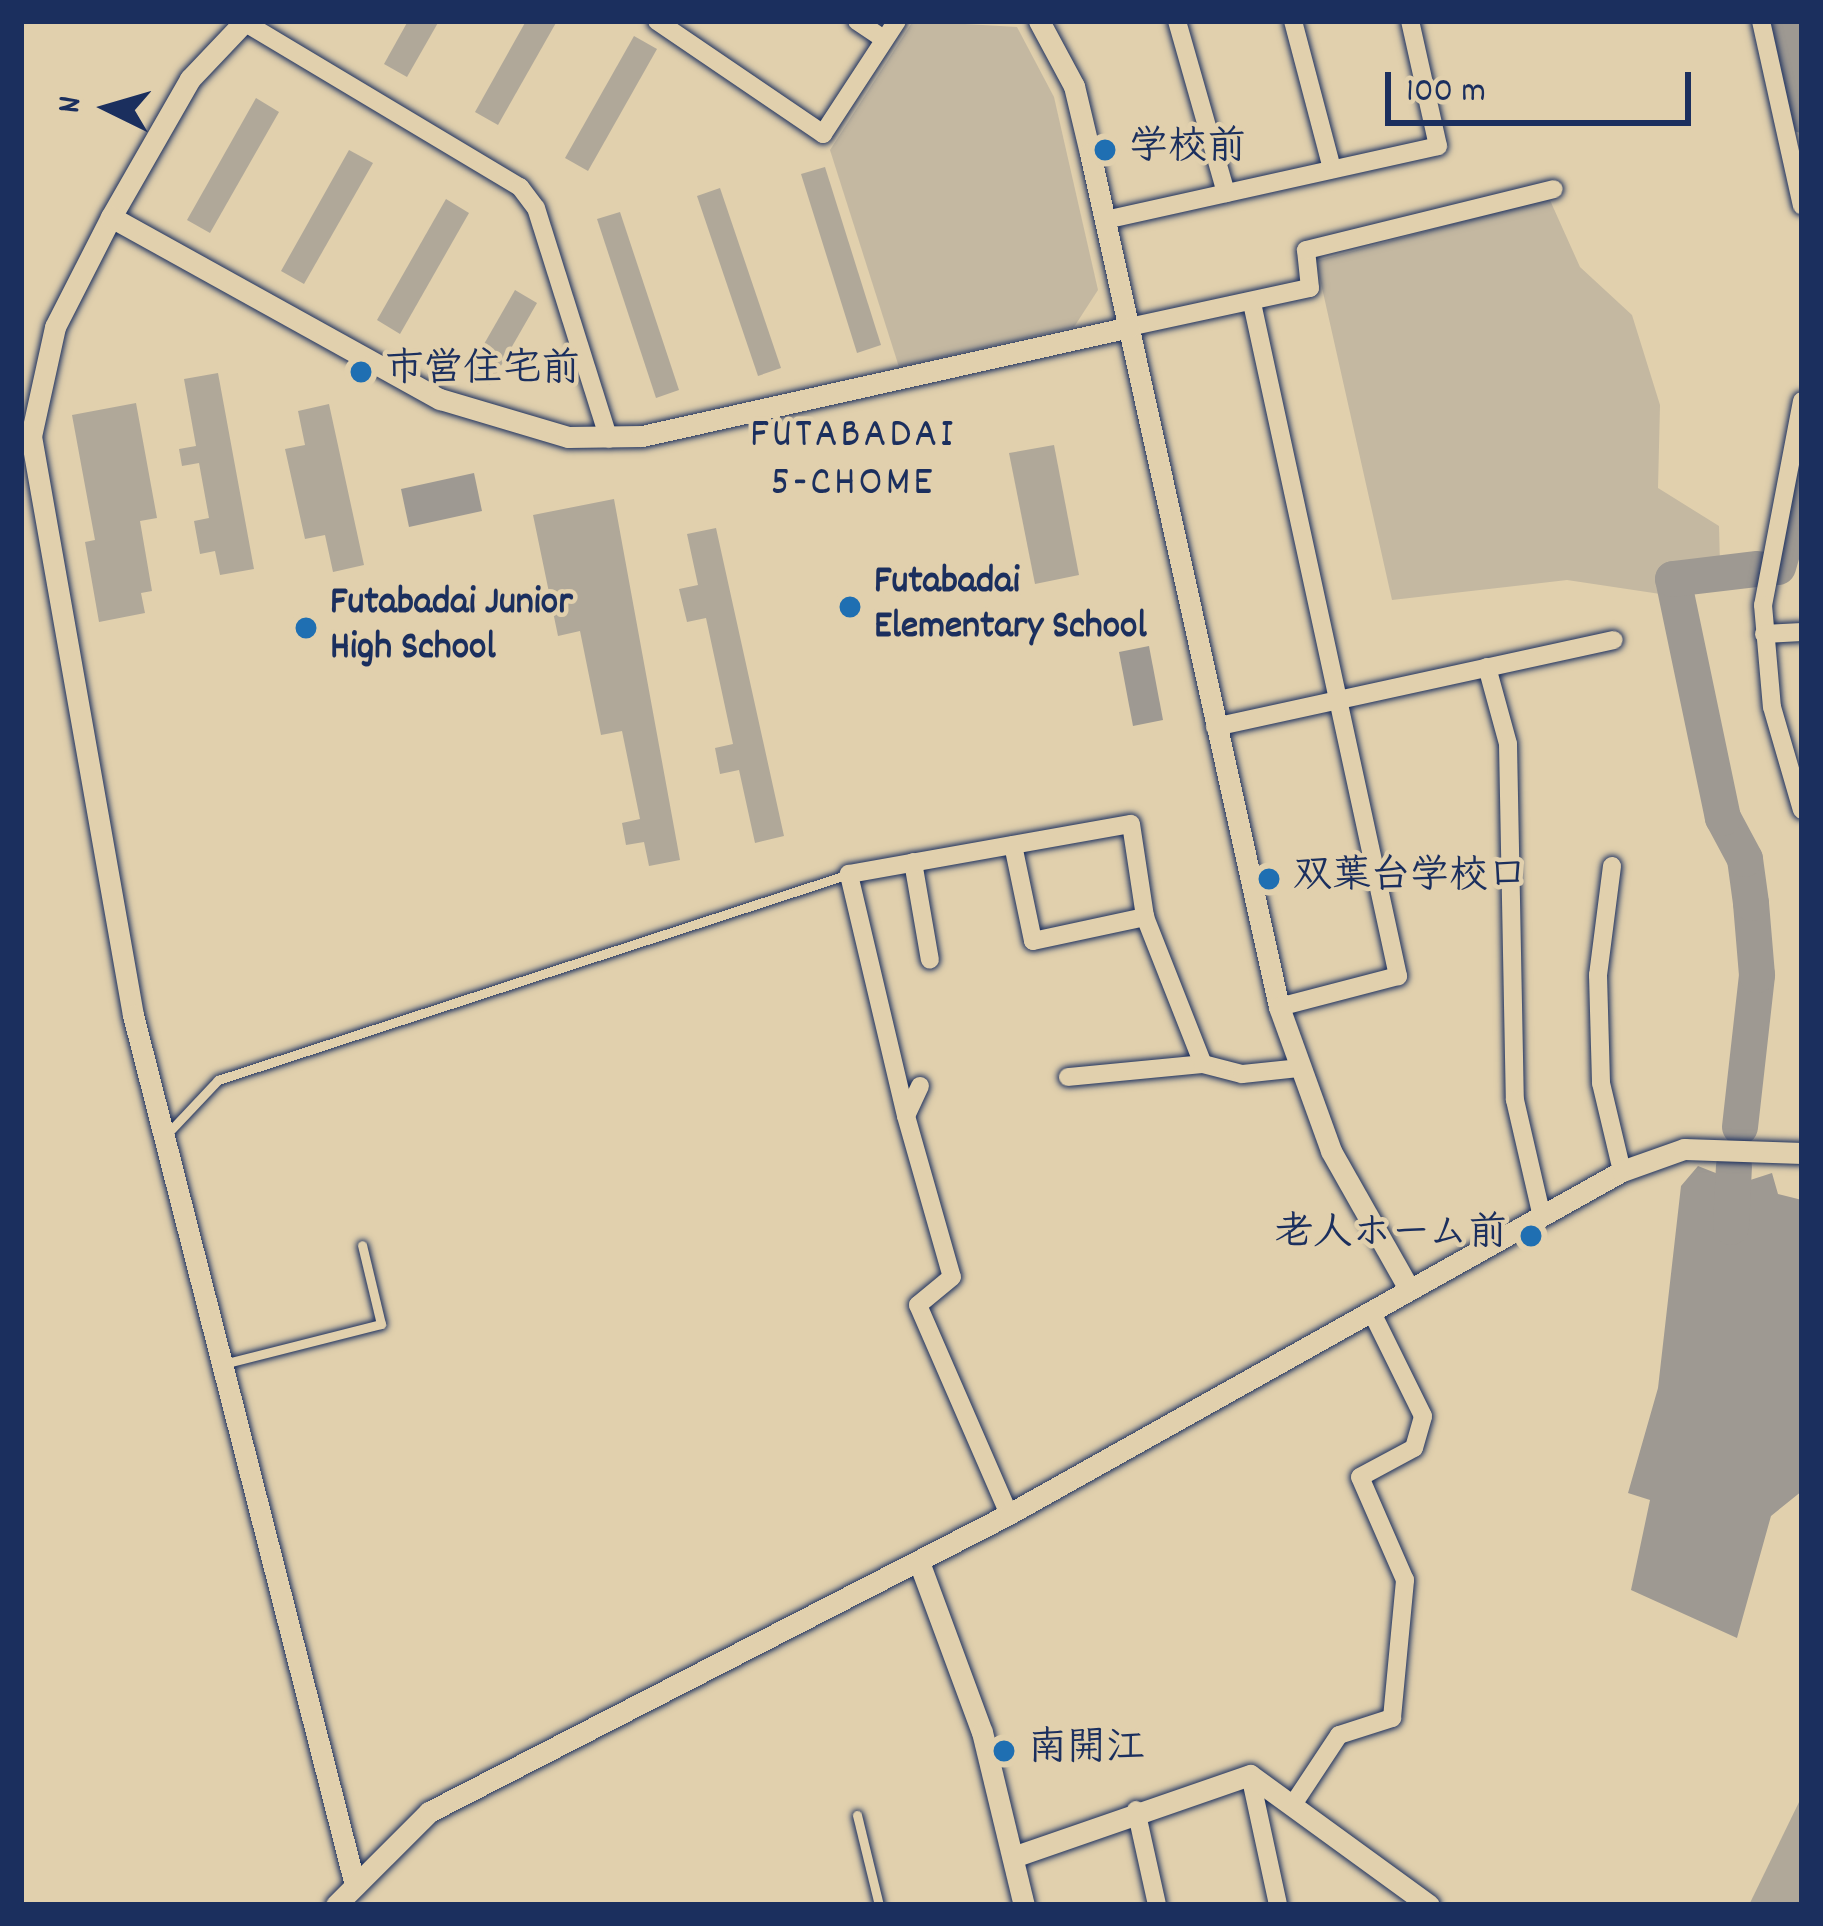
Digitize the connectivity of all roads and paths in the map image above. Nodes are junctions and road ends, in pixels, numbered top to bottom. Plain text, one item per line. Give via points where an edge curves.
1 (245, 21) edge
2 (657, 21) edge
3 (857, 21) edge
4 (897, 21) edge
5 (1039, 21) edge
6 (1177, 21) edge
7 (1293, 21) edge
8 (1410, 21) edge
9 (1761, 21) edge
10 (884, 39) junction
11 (1331, 170) junction
12 (1554, 189) dead end
13 (1226, 193) junction
14 (1802, 206) edge
15 (111, 217) junction
16 (1105, 220) junction
17 (1252, 303) junction
18 (1129, 327) junction
19 (1802, 400) edge
20 (609, 439) junction
21 (1802, 632) edge
22 (1764, 634) junction
23 (1614, 640) dead end
24 (1487, 667) junction
25 (1340, 699) junction
26 (1215, 727) junction
27 (1779, 748) junction
28 (1802, 748) edge
29 (1802, 810) edge
30 (1013, 845) junction
31 (913, 862) junction
32 (1612, 866) dead end
33 (849, 874) junction
34 (1145, 917) junction
35 (930, 960) dead end
36 (1279, 1007) junction
37 (1203, 1064) junction
38 (1299, 1067) junction
39 (1068, 1077) dead end
40 (920, 1086) dead end
41 (906, 1116) junction
42 (163, 1140) junction
43 (1802, 1153) edge
44 (1622, 1172) junction
45 (1542, 1216) junction
46 (362, 1245) dead end
47 (1409, 1289) junction
48 (1371, 1311) junction
49 (223, 1364) junction
50 (1009, 1514) junction
51 (919, 1562) junction
52 (1250, 1775) junction
53 (1292, 1806) junction
54 (1136, 1810) junction
55 (857, 1815) dead end
56 (1013, 1857) junction
57 (355, 1885) junction
58 (336, 1905) edge
59 (879, 1905) edge
60 (1024, 1905) edge
61 (1156, 1905) edge
62 (1278, 1905) edge
63 (1429, 1905) edge

1 - 15 street via 190,80
1 - 20 street via 520,187 536,208
2 - 10 street via 823,134
3 - 10 street
4 - 10 street
5 - 16 street via 1074,86
6 - 13 street
7 - 11 street
8 - 11 street via 1438,146
9 - 14 street
11 - 13 street
12 - 17 street via 1306,250 1310,288
13 - 16 street
15 - 20 street via 475,416
15 - 42 street via 55,326 31,436
16 - 18 street
17 - 18 street
17 - 25 street
18 - 20 street
18 - 26 street
19 - 22 street via 1766,565
21 - 22 street
22 - 27 street
23 - 24 street
24 - 25 street
24 - 45 street via 1508,744 1515,1100
25 - 26 street
25 - 36 street via 1398,976
26 - 36 street
27 - 28 street
27 - 29 street
30 - 31 street
30 - 34 street via 1033,941
30 - 34 street via 1131,824
31 - 33 street
31 - 35 street
32 - 44 street via 1598,974 1601,1083
33 - 41 street
33 - 42 lane via 218,1080
34 - 37 street
36 - 38 street
37 - 38 street via 1241,1073
37 - 39 street
38 - 47 street via 1331,1151
40 - 41 street
41 - 50 street via 952,1277 918,1305
42 - 49 street
43 - 44 street via 1700,1148
44 - 45 street
45 - 47 street
46 - 49 lane via 381,1324
47 - 48 street
48 - 50 street
48 - 53 street via 1423,1416 1414,1448 1360,1478 1405,1580 1392,1718 1339,1735
49 - 57 street
50 - 51 street
51 - 56 street via 982,1732
51 - 57 street via 429,1812
52 - 53 street
52 - 54 street
52 - 62 street
53 - 63 street
54 - 56 street
54 - 61 street
55 - 59 lane
56 - 60 street
57 - 58 street

